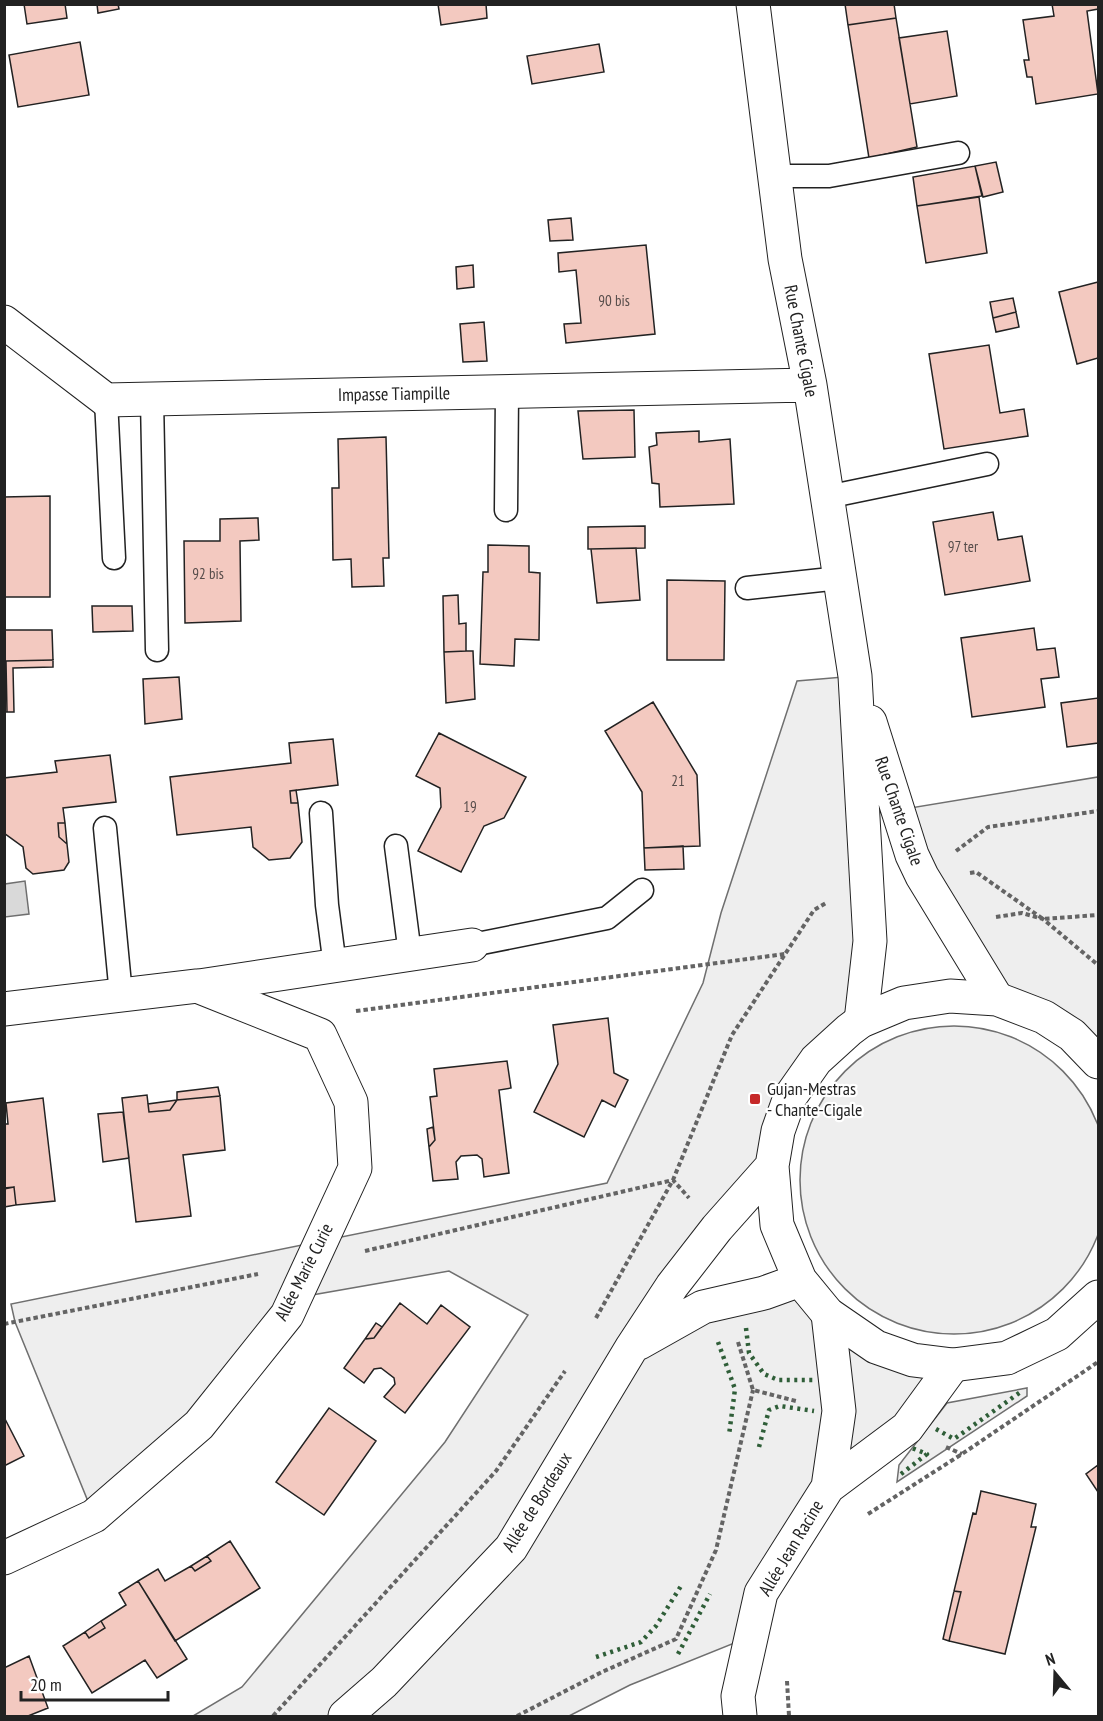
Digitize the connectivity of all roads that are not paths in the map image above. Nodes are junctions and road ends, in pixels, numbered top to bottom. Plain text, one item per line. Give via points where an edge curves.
1 (753, 4) edge
2 (958, 153) dead end
3 (774, 179) junction
4 (6, 326) edge
5 (810, 385) junction
6 (507, 392) junction
7 (152, 399) junction
8 (106, 400) junction
9 (987, 464) dead end
10 (827, 497) junction
11 (506, 510) dead end
12 (114, 558) dead end
13 (840, 578) junction
14 (747, 588) dead end
15 (158, 650) dead end
16 (855, 676) junction
17 (321, 813) dead end
18 (105, 828) dead end
19 (396, 846) dead end
20 (642, 890) dead end
21 (472, 945) joint
22 (410, 954) junction
23 (335, 966) junction
24 (197, 986) junction
25 (121, 995) junction
26 (997, 999) junction
27 (4, 1009) edge
28 (861, 1021) junction
29 (1097, 1059) edge
30 (772, 1166) junction
31 (800, 1280) junction
32 (1098, 1298) edge
33 (828, 1314) junction
34 (632, 1347) junction
35 (953, 1365) junction
36 (828, 1486) junction
37 (4, 1558) edge
38 (345, 1716) edge
39 (740, 1716) edge

1 - 3 street, Rue Chante Cigale
2 - 3 lane via 829,176
3 - 5 street, Rue Chante Cigale
4 - 8 street
5 - 6 street, Impasse Tiampille
5 - 10 street, Rue Chante Cigale
6 - 7 street, Impasse Tiampille
6 - 11 lane
7 - 8 street, Impasse Tiampille
7 - 15 lane
8 - 12 lane
9 - 10 lane
10 - 13 street, Rue Chante Cigale
13 - 14 lane
13 - 16 street, Rue Chante Cigale
16 - 26 street, Rue Chante Cigale via 912,855
16 - 28 street, Rue Chante Cigale via 870,941
17 - 23 lane
18 - 25 lane
19 - 22 lane
20 - 21 lane via 607,918
21 - 22 street, Allée Marie Curie
22 - 23 street, Allée Marie Curie
23 - 24 street, Allée Marie Curie
24 - 25 street, Allée Marie Curie
24 - 37 street, Allée Marie Curie via 320,1035 351,1102 355,1168 286,1315 199,1425 94,1516
25 - 27 street, Allée Marie Curie
26 - 28 street via 939,997 904,1003
26 - 29 street via 1044,1017 1072,1035
28 - 30 street via 816,1060 790,1097 778,1131
30 - 31 street via 777,1225
30 - 34 street, Allée de Bordeaux via 672,1286
31 - 33 street
31 - 34 street, Allée de Bordeaux via 703,1307
32 - 35 street via 1057,1334 1007,1358
33 - 35 street via 876,1347 914,1360
33 - 36 street, Allée Jean Racine via 839,1411
34 - 38 street, Allée de Bordeaux via 511,1548 384,1682
35 - 36 street, Allée Jean Racine via 907,1428
36 - 39 street, Allée Jean Racine via 761,1593 738,1696

